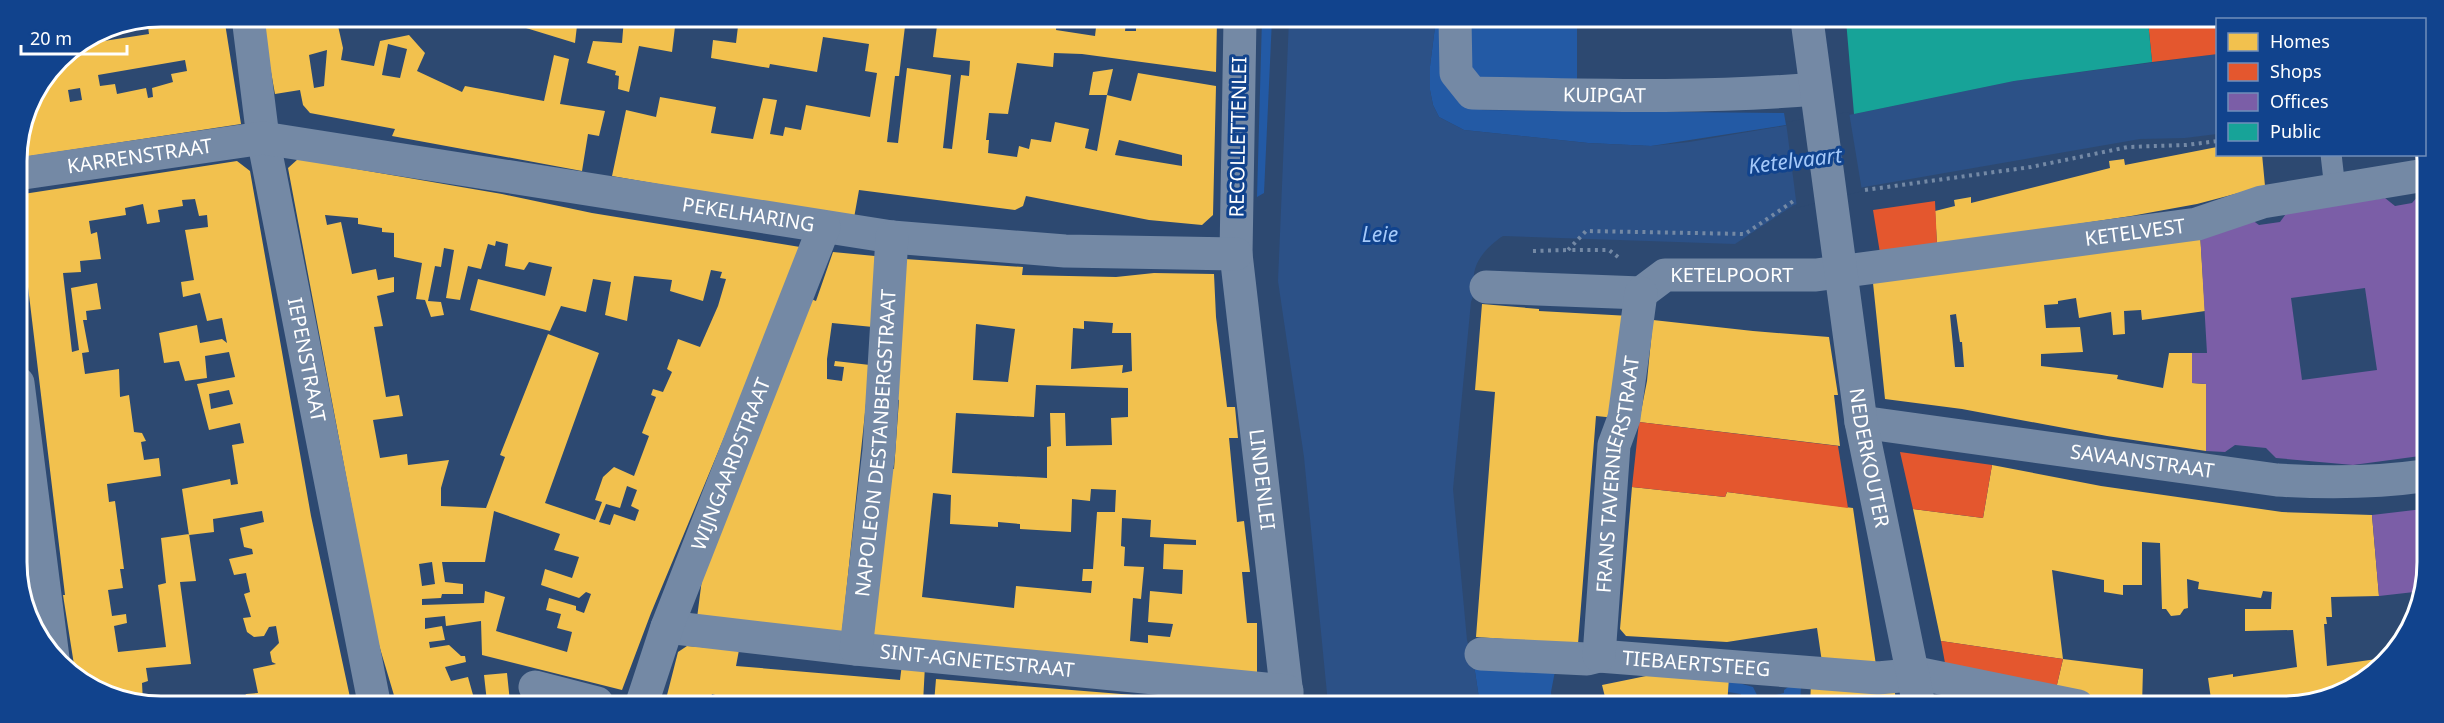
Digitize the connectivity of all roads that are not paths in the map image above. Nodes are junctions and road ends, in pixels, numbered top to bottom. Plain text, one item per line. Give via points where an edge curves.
1 (249, 27) edge
2 (1240, 27) edge
3 (1455, 27) edge
4 (1808, 27) edge
5 (1817, 102) junction
6 (263, 138) junction
7 (2331, 156) edge
8 (27, 173) edge
9 (2417, 176) edge
10 (2336, 189) junction
11 (824, 227) junction
12 (892, 237) junction
13 (1236, 254) junction
14 (1842, 270) junction
15 (1486, 287) dead end
16 (1641, 294) junction
17 (1862, 422) junction
18 (2417, 477) edge
19 (27, 518) edge
20 (28, 533) edge
21 (667, 627) junction
22 (48, 634) edge
23 (856, 649) junction
24 (1481, 654) dead end
25 (1599, 656) junction
26 (535, 687) dead end
27 (1915, 690) edge
28 (373, 696) edge
29 (570, 696) edge
30 (644, 696) edge
31 (1278, 696) edge
32 (1287, 696) edge
33 (2029, 696) edge

1 - 6 street, IEPENSTRAAT
2 - 13 street, RECOLLETTENLEI
3 - 5 street, KUIPGAT via 1456,73 1472,93 1780,92
4 - 5 street, NEDERKOUTER
5 - 14 street, NEDERKOUTER
6 - 8 street, KARRENSTRAAT
6 - 11 street, PEKELHARING
6 - 28 street, IEPENSTRAAT
7 - 10 lane
9 - 10 street, KETELVEST
10 - 14 street, KETELVEST via 2262,202 2197,224
11 - 12 street, PEKELHARING
11 - 21 street, WIJNGAARDSTRAAT
12 - 13 street, PEKELHARING via 1065,251
12 - 23 street, NAPOLEON DESTANBERGSTRAAT via 879,450
13 - 32 street, LINDENLEI
14 - 16 street, KETELPOORT via 1816,274 1665,274
14 - 17 street, NEDERKOUTER
15 - 16 street
16 - 25 street, FRANS TAVERNIERSTRAAT via 1624,418 1614,445
17 - 18 street, SAVAANSTRAAT via 2277,480 2386,482
17 - 27 street, NEDERKOUTER
19 - 20 street
20 - 22 street
21 - 23 street, SINT-AGNETESTRAAT
21 - 30 street, WIJNGAARDSTRAAT
23 - 31 street, SINT-AGNETESTRAAT
24 - 25 street, TIEBAERTSTEEG via 1587,659
25 - 27 street, TIEBAERTSTEEG via 1878,678
26 - 29 street
27 - 33 street, TIEBAERTSTEEG via 1921,674

